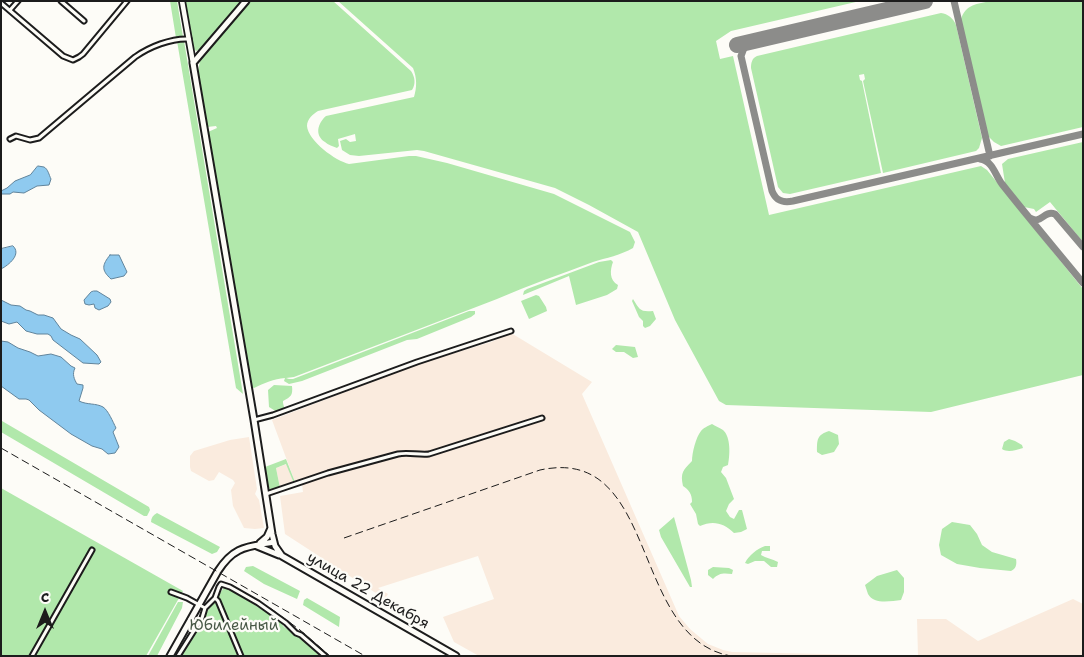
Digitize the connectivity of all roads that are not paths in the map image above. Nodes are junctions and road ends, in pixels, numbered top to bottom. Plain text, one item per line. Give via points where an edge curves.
1 (18, 1) edge
2 (61, 1) edge
3 (127, 1) edge
4 (182, 1) edge
5 (246, 1) edge
6 (1, 2) edge
7 (10, 10) junction
8 (84, 22) dead end
9 (189, 39) junction
10 (193, 62) junction
11 (10, 139) dead end
12 (511, 331) dead end
13 (542, 418) dead end
14 (254, 420) junction
15 (266, 494) junction
16 (271, 525) junction
17 (274, 542) junction
18 (252, 546) junction
19 (92, 550) dead end
20 (282, 556) junction
21 (172, 592) dead end
22 (215, 598) junction
23 (198, 604) junction
24 (205, 608) junction
25 (32, 656) edge
26 (170, 656) edge
27 (178, 656) edge
28 (241, 656) edge
29 (325, 656) edge
30 (456, 656) edge

1 - 7 street
2 - 8 street
3 - 7 street via 73,60 63,56
4 - 9 main road
5 - 10 main road
6 - 7 street
9 - 10 main road
9 - 11 street via 172,40 143,51 39,138 30,140 16,136
10 - 14 main road
12 - 14 street
13 - 15 street via 429,454 398,454
14 - 15 main road
15 - 16 main road
16 - 17 main road
16 - 18 main road via 264,540
17 - 18 main road
17 - 20 main road
18 - 20 main road, улица 22 Декабря
18 - 23 main road via 238,550 225,560
19 - 25 street
20 - 30 main road, улица 22 Декабря
21 - 23 street
22 - 24 street
22 - 28 street
22 - 29 street via 222,584 230,587 286,623
23 - 24 street
23 - 26 main road
24 - 27 street

